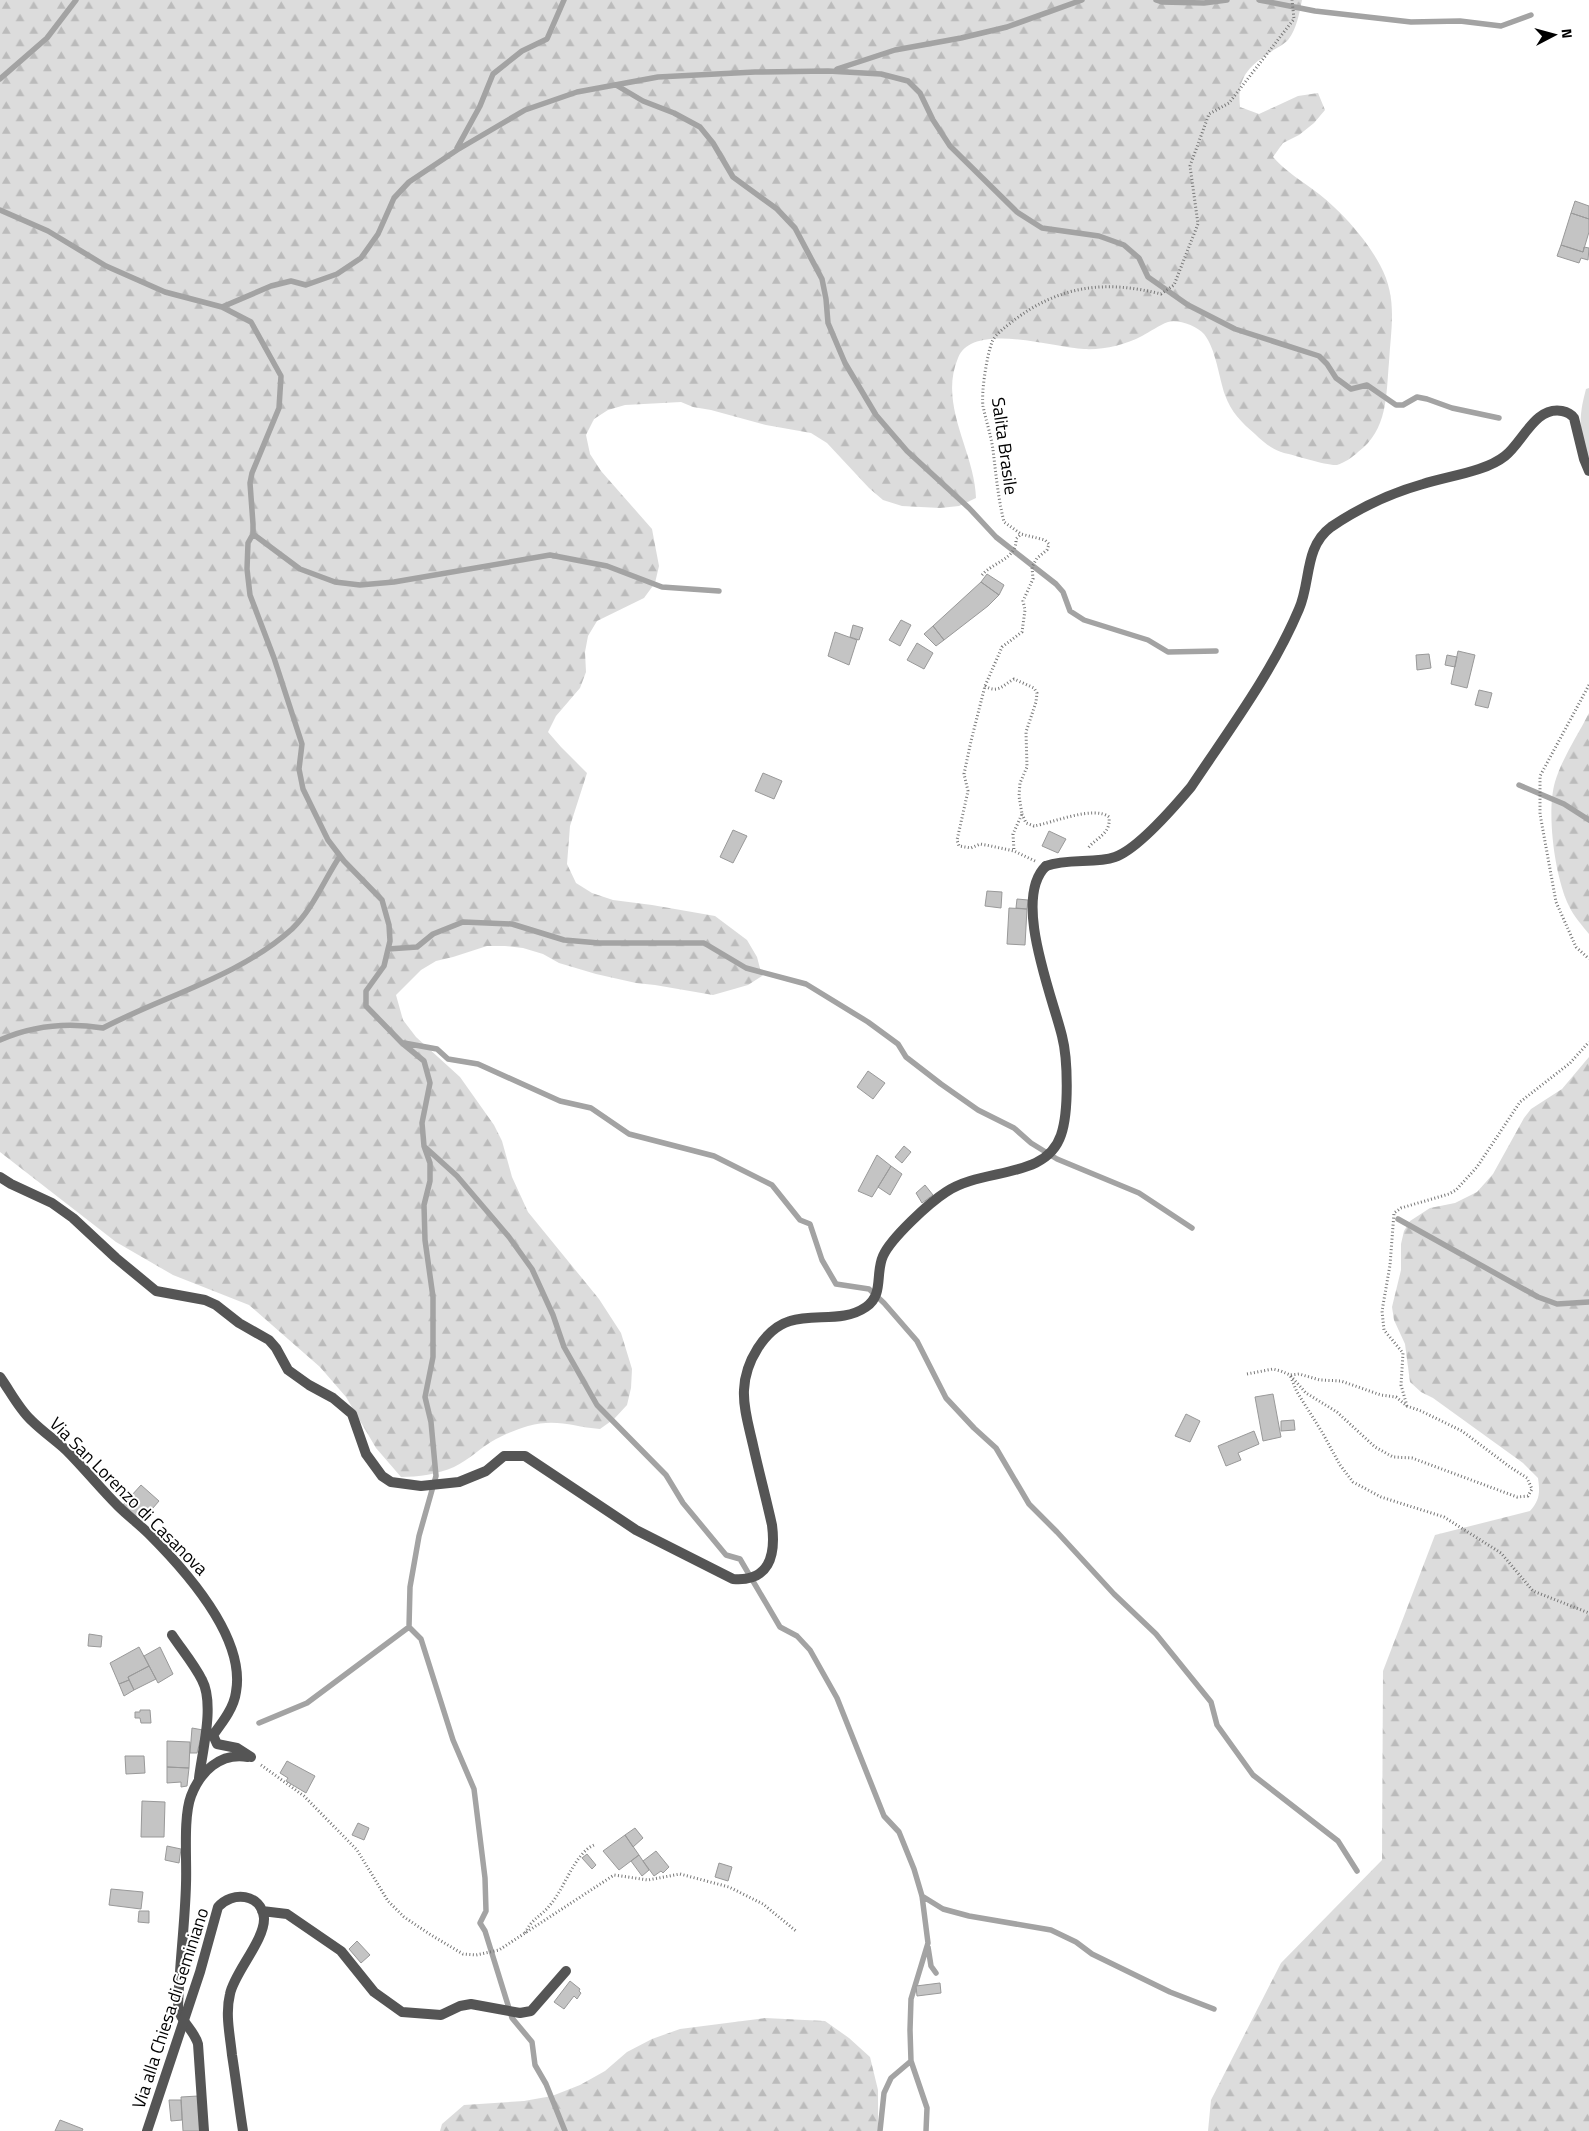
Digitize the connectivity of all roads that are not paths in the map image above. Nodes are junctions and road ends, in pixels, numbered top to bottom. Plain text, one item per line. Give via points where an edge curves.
1 (1589, 471) edge
2 (0, 1177) edge
3 (0, 1377) edge
4 (172, 1635) dead end
5 (199, 1778) junction
6 (262, 1910) junction
7 (566, 1970) dead end
8 (184, 2022) junction
9 (147, 2131) edge
10 (204, 2131) edge
11 (242, 2131) edge

1 - 2 street via 1571,414 1559,410 1547,412 1537,418 1504,457 1460,475 1398,492 1330,528 1314,549 1306,578 1307,588 1268,670 1191,787 1124,852 1115,857 1046,866 1037,876 1034,883 1036,942 1062,1037 1066,1067 1062,1133 1057,1145 1041,1161 1026,1168 965,1182 927,1208 892,1240 879,1268 877,1293 865,1308 852,1314 790,1321 780,1325 764,1341 748,1369 744,1389 774,1542 772,1557 756,1577 733,1580 644,1534 525,1456 504,1456 486,1471 459,1482 421,1486 391,1482 382,1476 366,1454 352,1414 334,1398 288,1370 270,1340 205,1300 156,1291 73,1218 52,1203
3 - 5 street, Via San Lorenzo di Casanova via 30,1419 149,1534 200,1591 226,1634 234,1655 236,1692 213,1736 217,1744 237,1748 251,1757 222,1759
4 - 5 street via 203,1680 207,1695
5 - 8 street via 190,1798 188,1813 178,2009
6 - 7 street via 287,1914 341,1951 374,1992 402,2012 441,2015 471,2004 531,2011
6 - 8 street, Via alla Chiesa di Geminiano via 245,1896 230,1898 218,1908
6 - 11 street via 263,1926 230,1993 228,2020
8 - 9 street, Via alla Chiesa di Geminiano
8 - 10 street via 196,2035 198,2044

